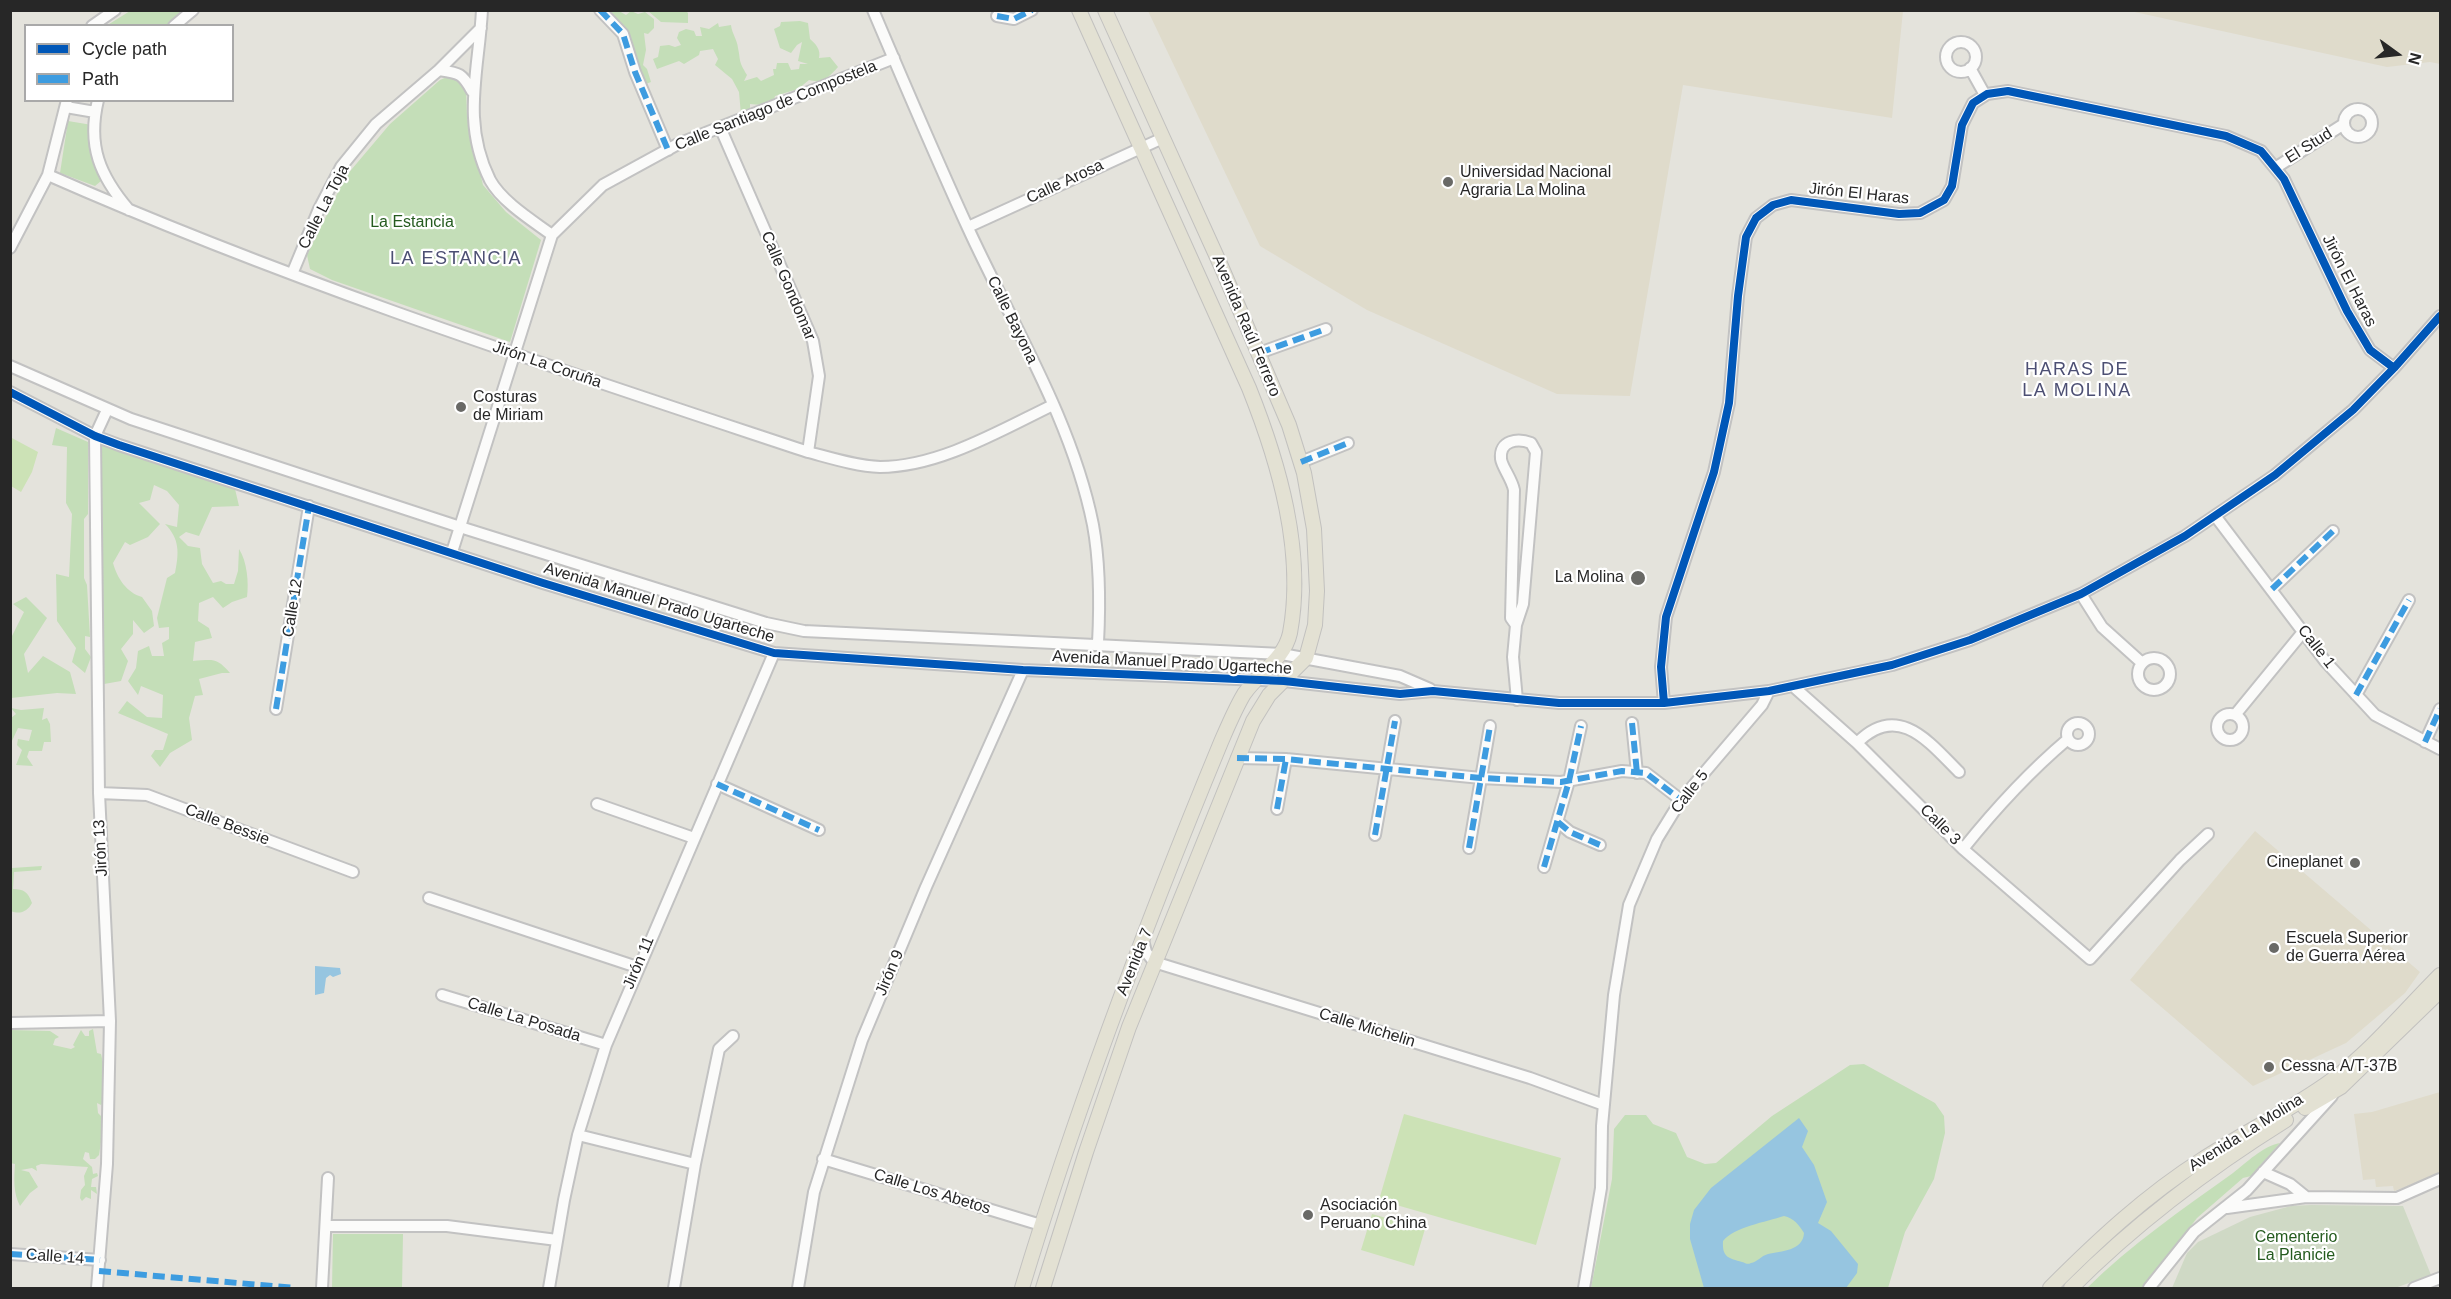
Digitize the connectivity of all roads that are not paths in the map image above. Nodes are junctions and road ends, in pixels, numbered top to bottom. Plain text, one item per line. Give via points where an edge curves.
1 (115, 10) edge
2 (193, 10) edge
3 (482, 10) edge
4 (600, 10) edge
5 (873, 10) edge
6 (1032, 10) edge
7 (1079, 10) edge
8 (1105, 10) edge
9 (997, 16) dead end
10 (95, 24) edge
11 (176, 24) edge
12 (481, 28) junction
13 (894, 58) junction
14 (1970, 68) dead end
15 (439, 70) junction
16 (472, 91) junction
17 (1985, 95) junction
18 (98, 102) edge
19 (66, 104) edge
20 (95, 112) junction
21 (2344, 124) dead end
22 (720, 127) junction
23 (1163, 138) junction
24 (1141, 148) junction
25 (668, 150) junction
26 (2275, 168) junction
27 (48, 175) junction
28 (131, 212) junction
29 (968, 227) junction
30 (552, 235) junction
31 (10, 248) edge
32 (292, 274) junction
33 (2440, 316) edge
34 (1326, 330) dead end
35 (1258, 353) junction
36 (516, 355) junction
37 (10, 366) edge
38 (2394, 368) junction
39 (1269, 377) junction
40 (1249, 388) junction
41 (10, 392) edge
42 (1053, 405) junction
43 (107, 410) junction
44 (95, 436) junction
45 (1348, 443) dead end
46 (808, 452) junction
47 (1301, 462) junction
48 (309, 506) junction
49 (2216, 517) junction
50 (460, 527) junction
51 (2333, 531) dead end
52 (1513, 541) junction
53 (1528, 542) junction
54 (452, 552) junction
55 (2272, 589) junction
56 (2080, 594) junction
57 (2409, 600) dead end
58 (1516, 626) junction
59 (2303, 632) junction
60 (1098, 643) junction
61 (774, 653) junction
62 (1282, 654) junction
63 (1306, 658) junction
64 (2142, 663) dead end
65 (1023, 670) junction
66 (1255, 680) junction
67 (1284, 681) junction
68 (1794, 687) junction
69 (1433, 691) junction
70 (1769, 691) junction
71 (2356, 695) junction
72 (1517, 700) junction
73 (1664, 703) junction
74 (276, 709) dead end
75 (2440, 709) edge
76 (2235, 716) dead end
77 (1395, 721) dead end
78 (1632, 723) dead end
79 (1490, 726) dead end
80 (1581, 726) dead end
81 (2068, 739) dead end
82 (2425, 742) junction
83 (1857, 743) junction
84 (2440, 749) edge
85 (1238, 758) junction
86 (1286, 759) junction
87 (1386, 769) junction
88 (1959, 772) dead end
89 (1637, 773) junction
90 (1481, 778) junction
91 (1569, 781) junction
92 (717, 784) junction
93 (99, 793) junction
94 (1681, 800) junction
95 (597, 804) dead end
96 (1277, 809) dead end
97 (1558, 822) junction
98 (819, 830) dead end
99 (2208, 834) dead end
100 (1375, 835) dead end
101 (693, 838) junction
102 (1600, 845) dead end
103 (1470, 848) dead end
104 (1963, 849) junction
105 (1544, 867) dead end
106 (353, 872) dead end
107 (429, 897) dead end
108 (1143, 940) junction
109 (1154, 962) junction
110 (637, 967) junction
111 (2440, 975) edge
112 (2440, 991) edge
113 (442, 995) dead end
114 (2400, 1015) junction
115 (1112, 1021) junction
116 (110, 1022) junction
117 (11, 1023) edge
118 (1129, 1027) junction
119 (733, 1036) dead end
120 (606, 1046) junction
121 (2341, 1087) junction
122 (1604, 1105) junction
123 (578, 1135) junction
124 (823, 1159) junction
125 (695, 1164) junction
126 (2263, 1172) junction
127 (328, 1178) dead end
128 (2440, 1179) edge
129 (2306, 1197) junction
130 (2225, 1209) junction
131 (1041, 1225) junction
132 (326, 1226) junction
133 (557, 1240) junction
134 (10, 1254) edge
135 (100, 1260) junction
136 (2169, 1261) junction
137 (2440, 1278) edge
138 (98, 1288) edge
139 (322, 1288) edge
140 (549, 1288) edge
141 (674, 1288) edge
142 (798, 1288) edge
143 (1022, 1288) edge
144 (1043, 1288) edge
145 (1584, 1288) edge
146 (2050, 1288) edge
147 (2071, 1288) edge
148 (2149, 1288) edge
149 (2160, 1288) edge
150 (2414, 1288) edge

1 - 10 street
2 - 11 street
3 - 12 street
4 - 25 street via 623,34
5 - 13 street, Calle Bayona
6 - 9 street via 1014,18
7 - 24 main road, Avenida Raúl Ferrero
8 - 23 main road, Avenida Raúl Ferrero
12 - 15 street, Calle La Toja
12 - 16 street
13 - 22 street, Calle Santiago de Compostela
13 - 29 street, Calle Bayona
14 - 17 street
15 - 16 street via 463,76
15 - 32 street, Calle La Toja via 376,124 341,167
16 - 30 street via 473,117 491,181 514,207
17 - 26 street, Jirón El Haras via 2008,91 2226,136 2261,151
17 - 73 street, Jirón El Haras via 1973,103 1962,125 1952,186 1944,200 1920,213 1899,214 1791,200 1756,218 1746,237 1729,403 1714,472 1666,617 1661,667
18 - 20 street
19 - 20 street
19 - 27 street
20 - 28 street via 94,138 100,165 111,188
21 - 26 street, El Stud
22 - 25 street, Calle Santiago de Compostela
22 - 46 street, Calle Gondomar via 813,341 819,375
23 - 24 street, Calle Arosa
23 - 35 main road, Avenida Raúl Ferrero
24 - 29 street, Calle Arosa
24 - 40 main road, Avenida Raúl Ferrero
25 - 30 street, Calle Santiago de Compostela via 603,185
26 - 38 street, Jirón El Haras via 2370,350
27 - 28 street, Jirón La Coruña
27 - 31 street
28 - 32 street, Jirón La Coruña
29 - 42 street, Calle Bayona
30 - 36 street, Calle Santiago de Compostela
32 - 36 street, Jirón La Coruña
33 - 38 street, Avenida Manuel Prado Ugarteche
34 - 35 street
35 - 39 main road, Avenida Raúl Ferrero
36 - 46 street, Jirón La Coruña
36 - 50 street, Calle Santiago de Compostela
37 - 43 street, Avenida Manuel Prado Ugarteche
38 - 49 street, Avenida Manuel Prado Ugarteche via 2303,453
39 - 40 main road via 1260,388
39 - 47 main road, Avenida Raúl Ferrero
40 - 62 main road, Avenida Raúl Ferrero via 1282,492 1292,550 1294,601
41 - 44 street, Avenida Manuel Prado Ugarteche
42 - 46 street, Jirón La Coruña via 980,441 901,465 879,467
42 - 60 street, Calle Bayona via 1076,465 1093,526
43 - 44 street, Jirón 13
43 - 50 street, Avenida Manuel Prado Ugarteche
44 - 48 street, Avenida Manuel Prado Ugarteche
44 - 93 street, Jirón 13
45 - 47 street
47 - 63 main road, Avenida Raúl Ferrero via 1314,529 1317,591 1315,625
48 - 54 street, Avenida Manuel Prado Ugarteche
48 - 74 street, Calle 12
49 - 55 street, Calle 1
49 - 56 street, Avenida Manuel Prado Ugarteche
50 - 54 street, Calle Santiago de Compostela
50 - 60 street, Avenida Manuel Prado Ugarteche via 766,623 804,631
51 - 55 street
52 - 53 street
52 - 53 street via 1514,490 1501,459 1509,442 1521,439 1531,442 1536,452
52 - 58 street via 1511,618
53 - 58 street via 1523,604
54 - 61 street, Avenida Manuel Prado Ugarteche
55 - 59 street, Calle 1
56 - 64 street via 2102,627
56 - 68 street, Avenida Manuel Prado Ugarteche via 2008,626 1932,653
57 - 71 street
58 - 72 street via 1513,657
59 - 71 street, Calle 1
59 - 76 street
60 - 62 street, Avenida Manuel Prado Ugarteche
61 - 65 street, Avenida Manuel Prado Ugarteche
61 - 92 street, Jirón 11
62 - 63 street, Avenida Manuel Prado Ugarteche
62 - 66 main road, Avenida 7
63 - 67 main road, Avenida 7
63 - 69 street, Avenida Manuel Prado Ugarteche via 1400,676
65 - 66 street, Avenida Manuel Prado Ugarteche
65 - 124 street, Jirón 9 via 862,1040
66 - 67 street, Avenida Manuel Prado Ugarteche
66 - 108 main road, Avenida 7 via 1222,741
67 - 69 street, Avenida Manuel Prado Ugarteche via 1400,694
67 - 85 main road, Avenida 7 via 1261,705
68 - 70 street, Avenida Manuel Prado Ugarteche
68 - 83 street, Calle 3
69 - 72 street, Avenida Manuel Prado Ugarteche
70 - 73 street, Avenida Manuel Prado Ugarteche
70 - 94 street, Calle 5 via 1762,705
71 - 82 street, Calle 1 via 2375,715
72 - 73 street, Avenida Manuel Prado Ugarteche
75 - 82 street
77 - 87 street
78 - 89 street
79 - 90 street
80 - 91 street
81 - 104 street via 2033,769
82 - 84 street, Calle 1
83 - 88 street via 1884,726 1906,726 1921,735
83 - 104 street, Calle 3
85 - 86 street
85 - 109 main road, Avenida 7
86 - 87 street
86 - 96 street
87 - 90 street
87 - 100 street
89 - 91 street via 1622,771
89 - 94 street via 1646,773
90 - 91 street
90 - 103 street
91 - 97 street
92 - 98 street
92 - 101 street, Jirón 11
93 - 106 street, Calle Bessie via 147,795
93 - 116 street, Jirón 13
94 - 122 street, Calle 5 via 1657,839 1629,905 1614,995
95 - 101 street
97 - 102 street via 1570,832
97 - 105 street
99 - 104 street, Calle 3 via 2090,959
101 - 110 street, Jirón 11
107 - 110 street
108 - 109 street
108 - 115 main road, Avenida 7
109 - 118 main road, Avenida 7
109 - 122 street, Calle Michelin via 1530,1078
110 - 120 street, Jirón 11
111 - 114 main road, Avenida La Molina
112 - 121 main road, Avenida La Molina
113 - 120 street, Calle La Posada
114 - 121 main road via 2397,1023 2349,1071
114 - 146 main road, Avenida La Molina via 2331,1080 2202,1159 2143,1201
115 - 118 main road
115 - 131 main road, Avenida 7
116 - 117 street
116 - 135 street, Jirón 13
118 - 144 main road, Avenida 7
119 - 125 street via 719,1049
120 - 123 street, Jirón 11
121 - 126 street
121 - 147 main road, Avenida La Molina via 2216,1167 2149,1217
122 - 145 street, Calle 5 via 1600,1188
123 - 125 street
123 - 133 street, Jirón 11
124 - 131 street, Calle Los Abetos
124 - 142 street, Jirón 9
125 - 141 street
126 - 129 street via 2290,1184
126 - 130 street
127 - 132 street
128 - 129 street via 2397,1198
129 - 130 street
130 - 136 street via 2194,1232
131 - 143 main road, Avenida 7
132 - 133 street via 447,1226
132 - 139 street
133 - 140 street, Jirón 11
134 - 135 street, Calle 14
135 - 138 street, Jirón 13
136 - 148 street
136 - 149 street
137 - 150 street

